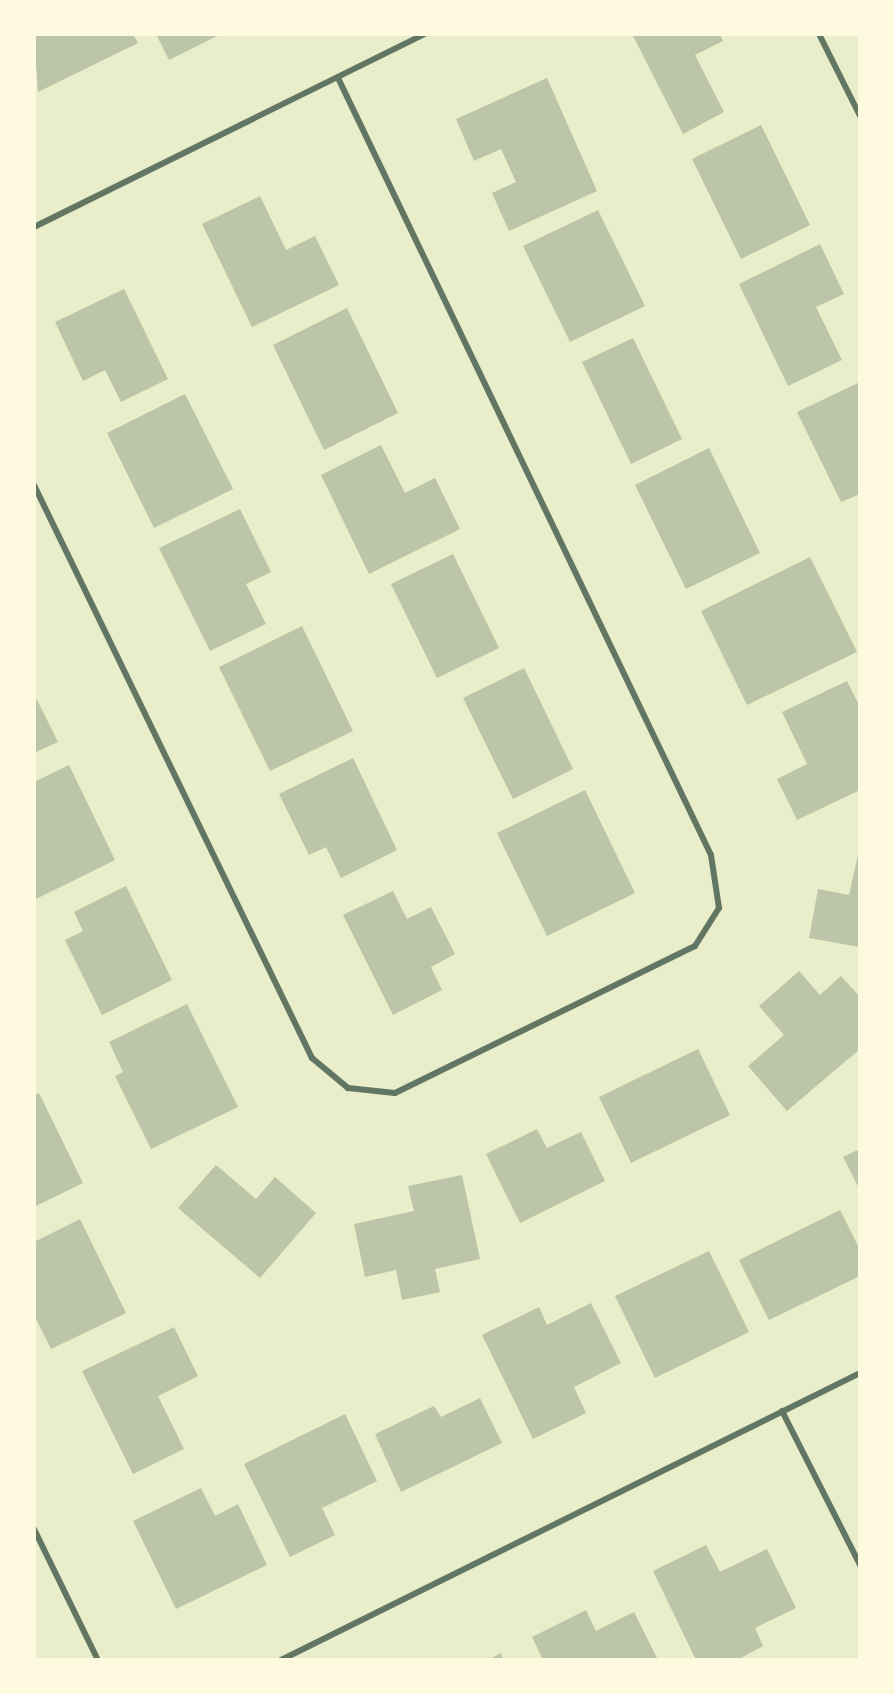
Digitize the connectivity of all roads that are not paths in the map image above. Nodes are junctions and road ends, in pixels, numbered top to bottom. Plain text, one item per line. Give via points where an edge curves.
1 (425, 34) edge
2 (819, 34) edge
3 (338, 78) junction
4 (860, 116) edge
5 (34, 227) edge
6 (34, 485) edge
7 (860, 1373) edge
8 (782, 1411) junction
9 (34, 1529) edge
10 (860, 1565) edge
11 (98, 1659) edge
12 (280, 1659) edge

1 - 3 street
2 - 4 street
3 - 5 street
3 - 6 street via 711,855 719,908 695,946 395,1093 348,1088 312,1058
7 - 8 street
8 - 10 street
8 - 12 street
9 - 11 street

